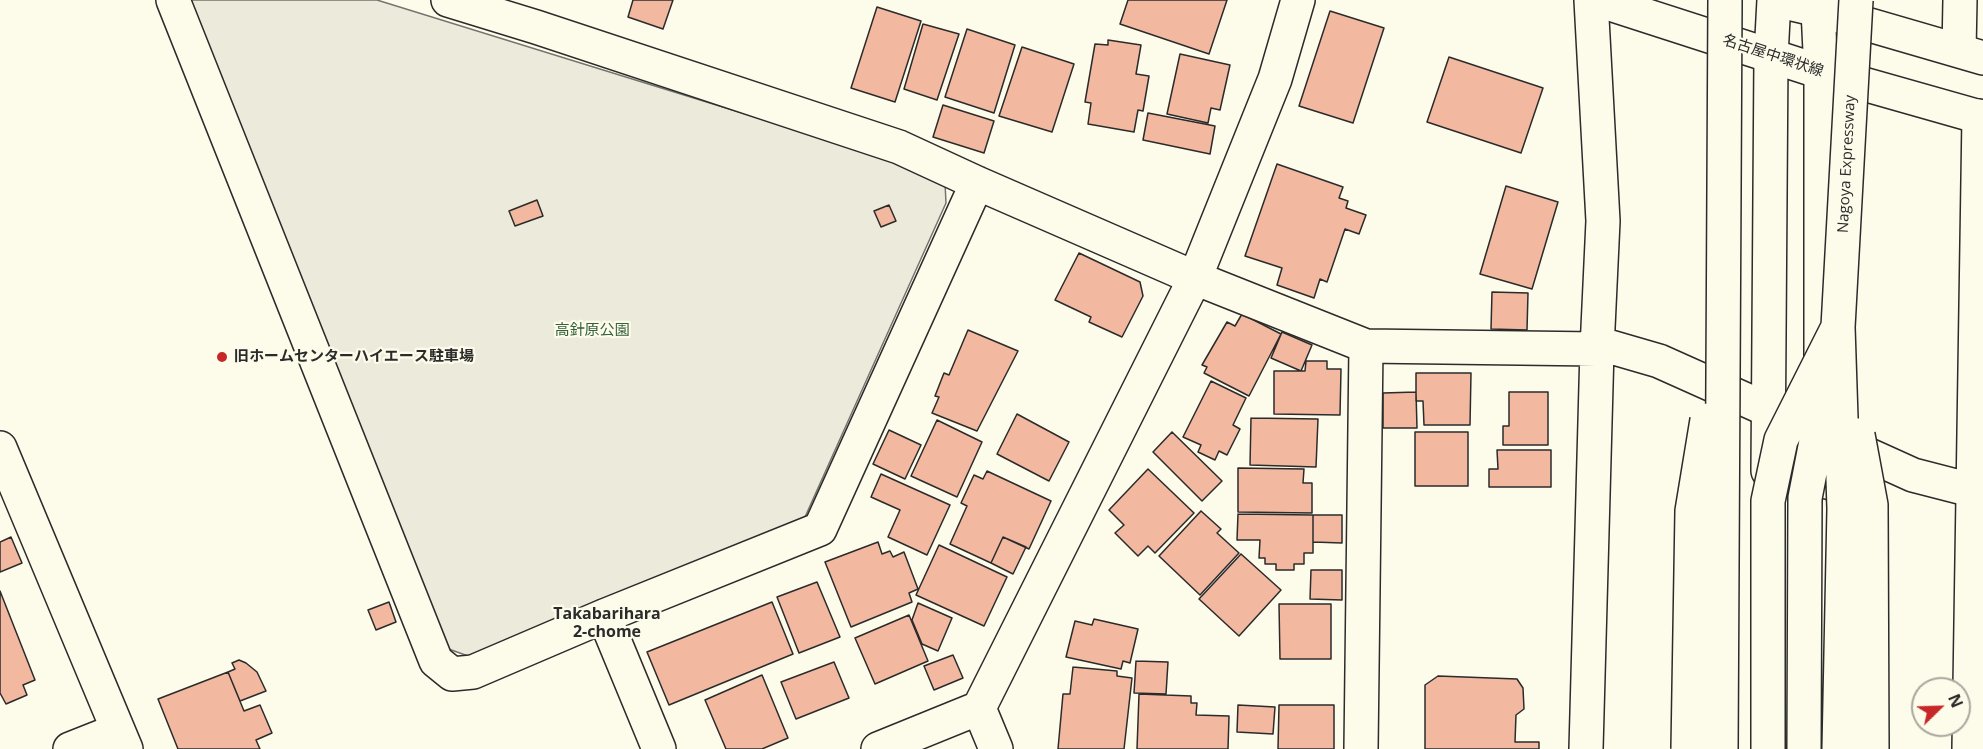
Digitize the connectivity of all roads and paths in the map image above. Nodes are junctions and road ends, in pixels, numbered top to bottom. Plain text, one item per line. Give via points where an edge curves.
1 (173, 0) edge
2 (448, 0) edge
3 (1298, 0) edge
4 (1591, 0) edge
5 (1599, 0) edge
6 (1725, 0) edge
7 (1774, 0) edge
8 (1856, 0) edge
9 (1960, 0) edge
10 (1818, 5) edge
11 (1971, 54) edge
12 (1771, 56) junction
13 (1821, 72) junction
14 (1981, 117) edge
15 (977, 183) junction
16 (1195, 278) junction
17 (1723, 318) junction
18 (1838, 327) junction
19 (1366, 346) junction
20 (1597, 346) junction
21 (1769, 410) junction
22 (1821, 434) junction
23 (0, 448) edge
24 (1979, 491) edge
25 (604, 616) junction
26 (979, 708) junction
27 (122, 739) edge
28 (70, 749) edge
29 (659, 749) edge
30 (878, 749) edge
31 (996, 749) edge
32 (1361, 749) edge
33 (1586, 749) edge
34 (1688, 749) edge
35 (1721, 749) edge
36 (1768, 749) edge
37 (1804, 749) edge
38 (1821, 749) edge
39 (1839, 749) edge
40 (1872, 749) edge
41 (1970, 749) edge

1 - 25 main road via 436,661 452,674 473,672
2 - 15 main road via 899,147
3 - 16 main road via 1275,79
4 - 20 main road via 1603,221
5 - 12 main road, 名古屋中環状線
6 - 17 main road, bridge
7 - 10 main road
7 - 12 main road
8 - 18 main road, Nagoya Expressway, bridge
9 - 11 main road
10 - 11 main road
10 - 13 main road
12 - 13 main road, 名古屋中環状線
12 - 21 main road
13 - 14 main road, 名古屋中環状線
13 - 22 main road
14 - 24 main road
15 - 16 main road
15 - 25 main road via 820,529
16 - 19 main road
16 - 26 main road
17 - 34 main road, bridge via 1692,511
17 - 35 main road, bridge
18 - 36 main road, bridge via 1781,440 1768,501
18 - 37 main road, bridge via 1805,498
18 - 39 main road, bridge via 1844,509
18 - 40 main road, bridge via 1871,505
19 - 20 main road
19 - 32 main road
20 - 21 main road via 1659,361
20 - 33 main road
21 - 22 main road
21 - 36 main road
22 - 24 main road via 1913,475
22 - 38 main road
23 - 27 main road
24 - 41 main road
25 - 29 main road
26 - 30 main road
26 - 31 main road
27 - 28 main road

